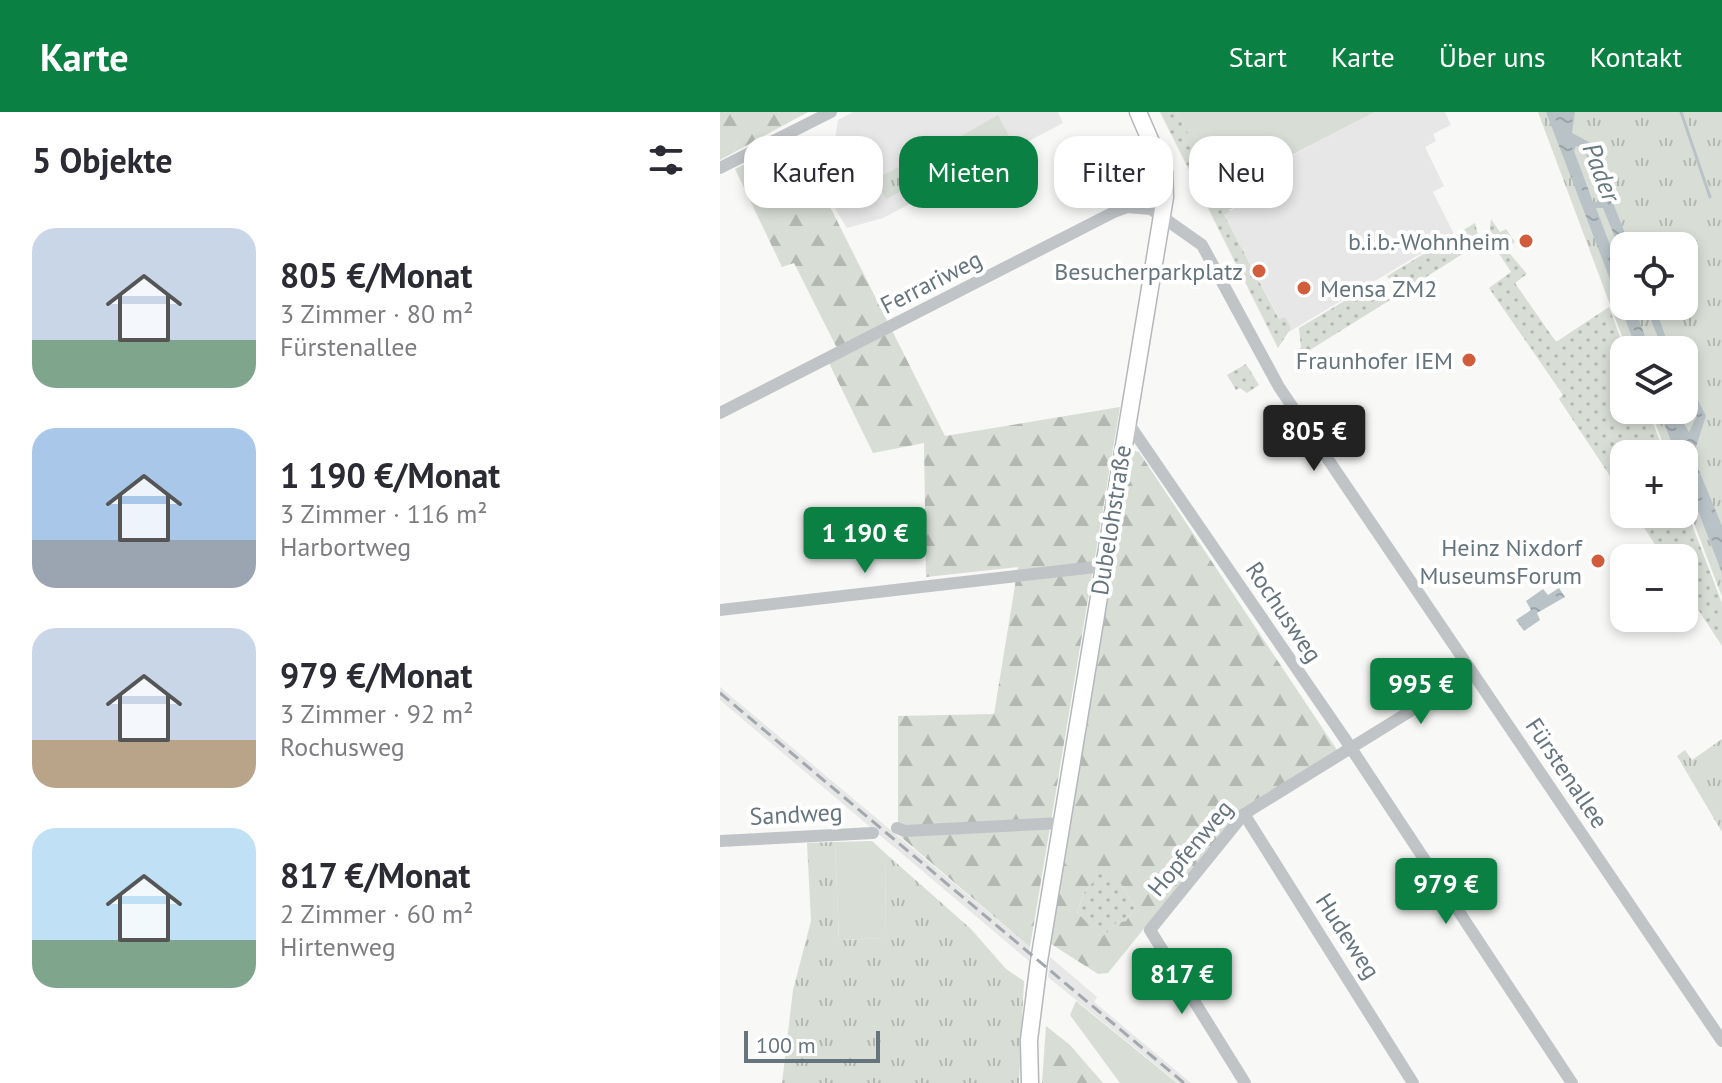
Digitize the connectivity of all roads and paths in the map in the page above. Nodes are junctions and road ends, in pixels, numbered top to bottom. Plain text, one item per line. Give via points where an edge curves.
1 (831, 112) edge
2 (1138, 112) edge
3 (720, 168) edge
4 (1162, 218) junction
5 (720, 413) edge
6 (1126, 420) junction
7 (1123, 439) junction
8 (1144, 447) junction
9 (1104, 566) junction
10 (720, 610) edge
11 (1472, 673) junction
12 (1351, 748) junction
13 (1244, 814) junction
14 (1061, 823) junction
15 (897, 828) dead end
16 (873, 833) dead end
17 (720, 841) edge
18 (1722, 1041) edge
19 (1030, 1083) edge
20 (1245, 1083) edge
21 (1413, 1083) edge
22 (1572, 1083) edge

1 - 3 street
2 - 4 main road, Dubelohstraße via 1164,172
4 - 5 street, Ferrariweg via 1144,208 1116,211
4 - 6 main road, Dubelohstraße
4 - 11 street, Fürstenallee via 1202,245 1273,378
6 - 7 main road, Dubelohstraße
6 - 8 street, Rochusweg
7 - 8 street
7 - 9 main road, Dubelohstraße
8 - 12 street, Rochusweg
9 - 10 street
9 - 14 main road, Dubelohstraße
11 - 12 street, Hopfenweg
11 - 18 street, Fürstenallee
12 - 13 street, Hopfenweg
12 - 22 street, Rochusweg
13 - 20 street, Hopfenweg via 1150,930
13 - 21 street, Hudeweg
14 - 15 street
14 - 19 main road, Dubelohstraße via 1033,1006
16 - 17 street, Sandweg

